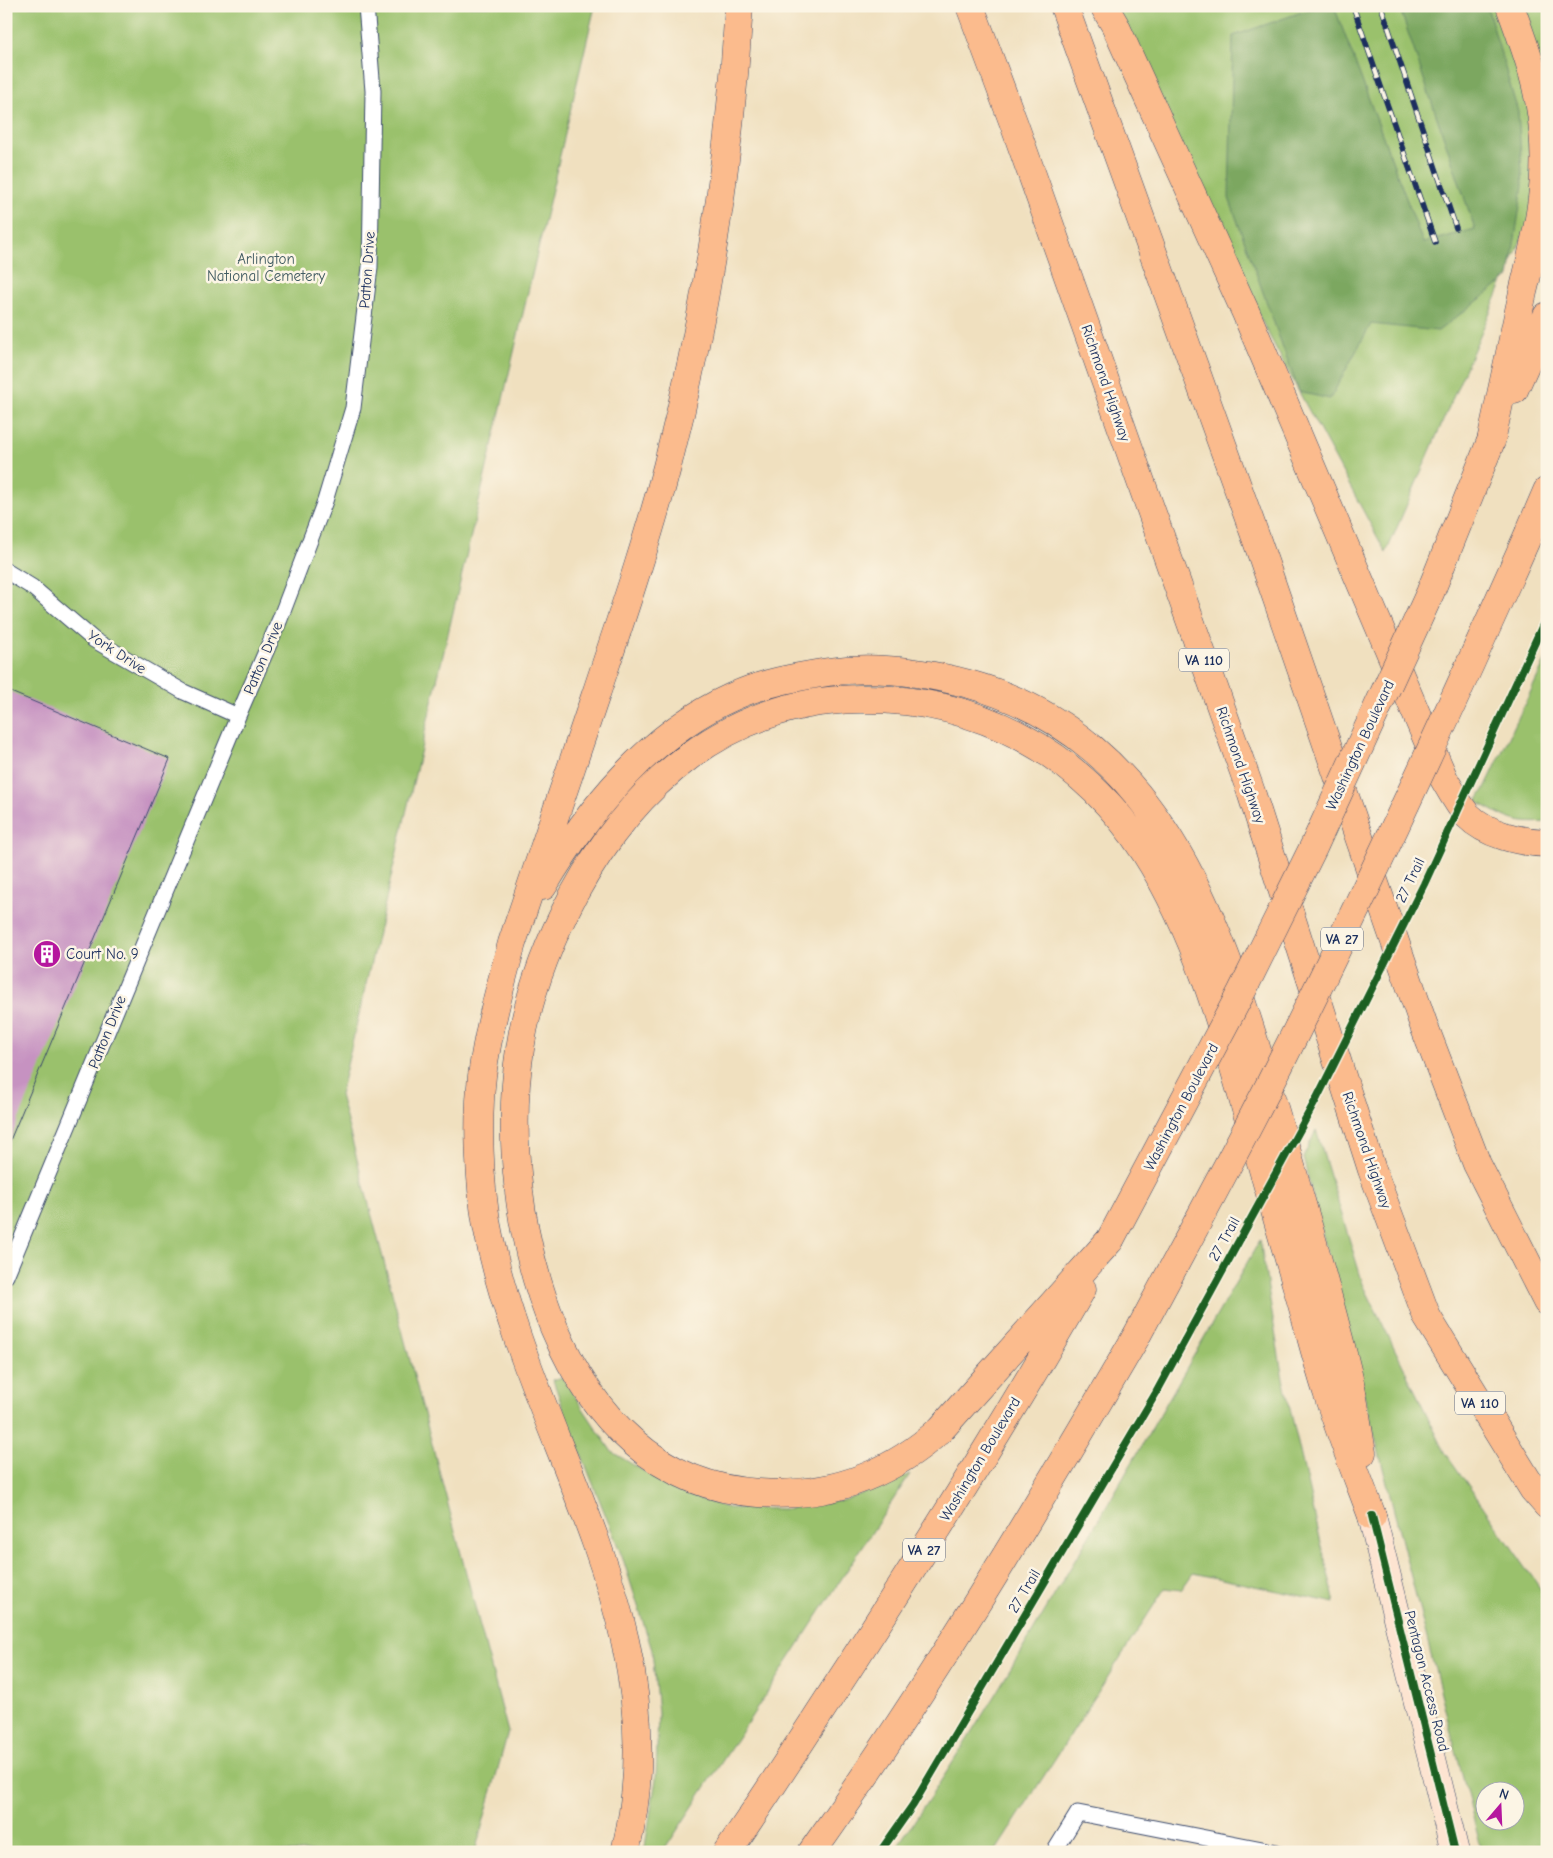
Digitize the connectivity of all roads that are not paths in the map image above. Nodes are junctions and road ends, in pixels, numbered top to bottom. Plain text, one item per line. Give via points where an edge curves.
1 (366, 6) edge
2 (739, 6) edge
3 (970, 6) edge
4 (1064, 6) edge
5 (1104, 6) edge
6 (1510, 6) edge
7 (1547, 316) edge
8 (1491, 441) junction
9 (1547, 490) edge
10 (6, 571) edge
11 (238, 716) junction
12 (1547, 843) edge
13 (512, 943) junction
14 (1110, 1240) junction
15 (6, 1276) edge
16 (1547, 1302) edge
17 (1540, 1497) edge
18 (1547, 1513) edge
19 (1372, 1516) junction
20 (625, 1852) edge
21 (727, 1852) edge
22 (812, 1852) edge
23 (1054, 1852) edge
24 (1277, 1852) edge
25 (1456, 1852) edge

1 - 11 lane, Patton Drive via 373,90 370,267 353,408 326,501
2 - 13 highway via 735,80 719,208 703,307 667,468 613,643
3 - 17 highway, Richmond Highway / VA 110 via 1251,792 1372,1170 1427,1317
4 - 16 highway via 1256,538 1424,1026 1477,1164
5 - 12 highway via 1246,312 1444,779 1468,815 1482,827 1508,838
6 - 8 highway via 1530,61 1540,102 1545,166 1531,261
7 - 8 highway, Washington Boulevard / VA 27
8 - 14 highway, Washington Boulevard / VA 27, bridge via 1430,593 1314,846 1242,991
9 - 22 highway, VA 27, bridge via 1332,960 1136,1337 977,1604
10 - 11 lane, York Drive via 32,587 101,644 184,692
11 - 15 lane, Patton Drive
13 - 19 highway via 562,854 616,785 667,737 696,716 732,697 767,684 807,675 845,669 883,669 918,673 994,691 1059,724 1119,771 1142,798 1186,865 1223,950 1255,1044 1324,1282 1351,1387
13 - 20 highway via 496,1000 482,1078 481,1174 487,1225 515,1328 588,1519 626,1641 635,1691 638,1742 636,1789
14 - 19 highway via 941,1429 922,1446 870,1476 840,1487 806,1493 751,1493 696,1480 644,1452 604,1414 570,1363 548,1312 531,1253 520,1208 515,1164 516,1080 530,1000 551,941 584,875 629,811 656,783 710,741 774,712 845,699 916,702 985,720 1046,750 1102,796 1146,854 1198,956 1237,1078 1328,1395
14 - 21 highway, Washington Boulevard / VA 27 via 1056,1335 913,1568
17 - 18 highway, Richmond Highway
19 - 25 street, Pentagon Access Road
23 - 24 lane via 1078,1813

